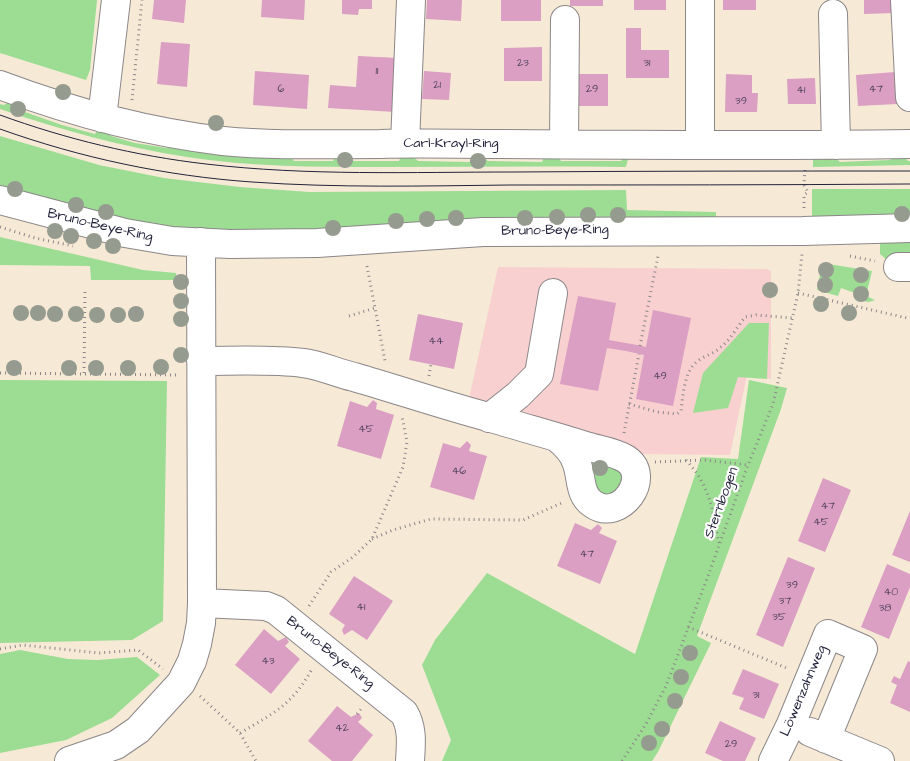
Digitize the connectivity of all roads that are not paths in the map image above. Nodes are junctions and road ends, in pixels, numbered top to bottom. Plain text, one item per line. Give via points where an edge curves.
1 (116, 0) edge
2 (411, 0) edge
3 (700, 0) edge
4 (905, 0) edge
5 (833, 14) dead end
6 (565, 20) dead end
7 (0, 85) edge
8 (910, 97) edge
9 (102, 118) junction
10 (405, 143) junction
11 (564, 144) junction
12 (910, 144) edge
13 (700, 145) junction
14 (836, 145) junction
15 (0, 200) edge
16 (910, 228) edge
17 (201, 242) junction
18 (552, 292) dead end
19 (201, 368) junction
20 (489, 418) junction
21 (556, 437) junction
22 (202, 603) junction
23 (791, 724) junction
24 (826, 739) junction
25 (69, 761) edge
26 (410, 761) edge
27 (773, 761) edge
28 (880, 761) edge

1 - 9 street
2 - 10 street
3 - 13 street
4 - 8 street
5 - 14 street
6 - 11 street
7 - 9 street, Carl-Krayl-Ring
9 - 10 street, Carl-Krayl-Ring via 223,140 279,144
10 - 11 street, Carl-Krayl-Ring
11 - 13 street, Carl-Krayl-Ring
12 - 14 street, Carl-Krayl-Ring
13 - 14 street, Carl-Krayl-Ring
15 - 17 street, Bruno-Beye-Ring via 124,234
16 - 17 street, Bruno-Beye-Ring via 483,232 307,244
17 - 19 street
18 - 20 street via 539,374
19 - 20 street via 304,363
19 - 22 street
20 - 21 street
21 - 21 street via 573,455 583,493 591,503 601,508 623,503 634,489 635,479 626,460
22 - 25 street via 197,644 181,683 138,730 116,745
22 - 26 street, Bruno-Beye-Ring via 266,606 276,610 404,713 410,729
23 - 24 street
23 - 24 street, Löwenzahnweg via 828,634 863,649
23 - 27 street, Löwenzahnweg
24 - 28 street

